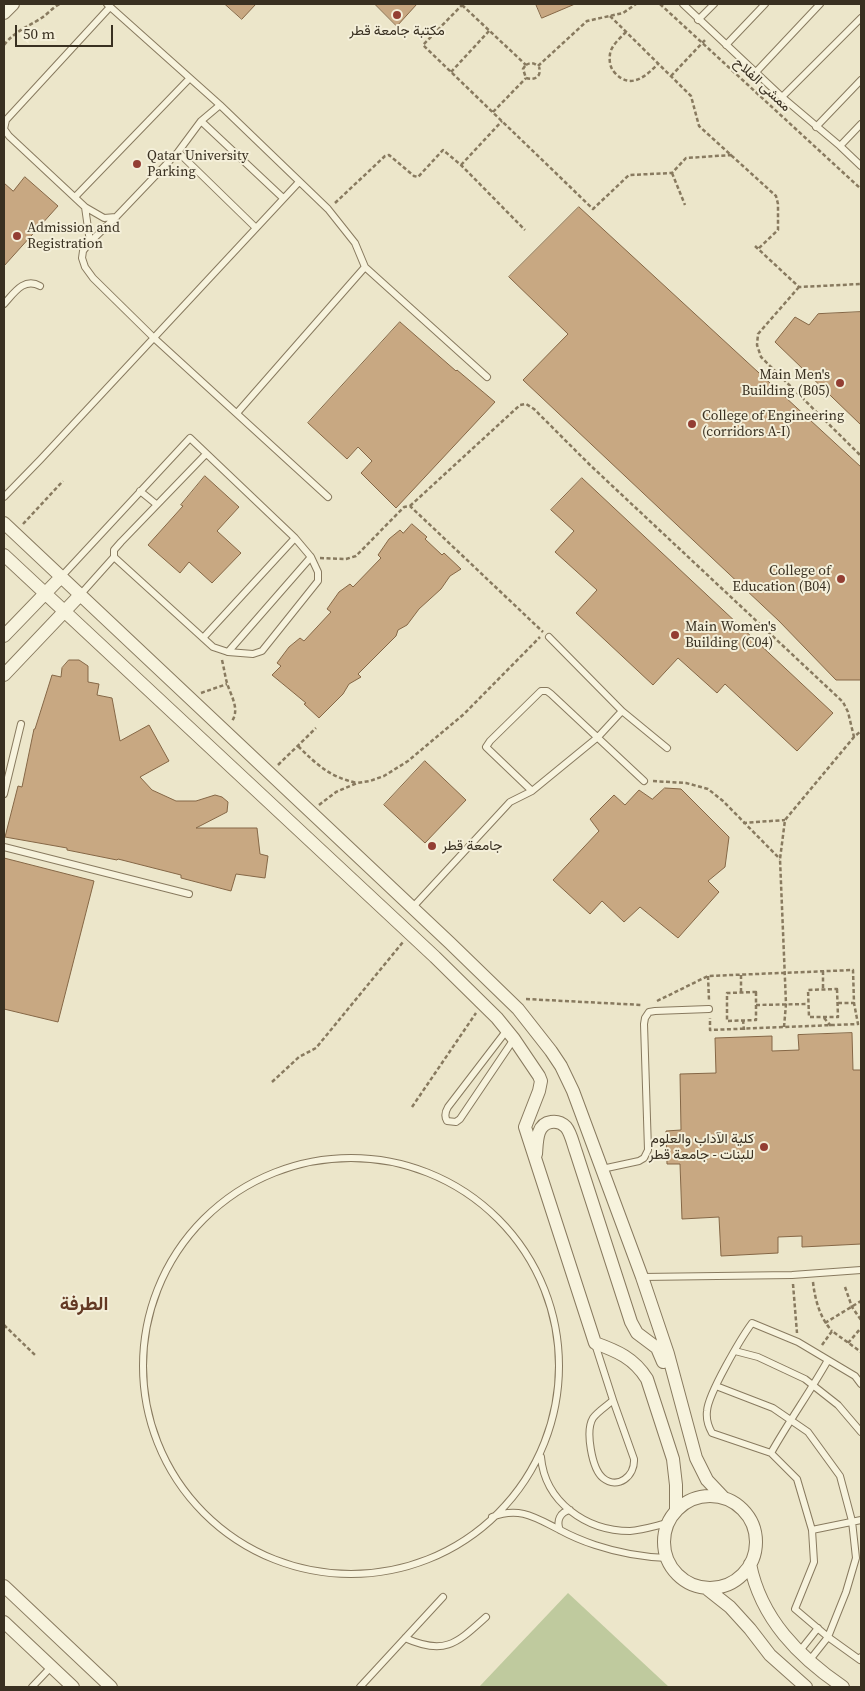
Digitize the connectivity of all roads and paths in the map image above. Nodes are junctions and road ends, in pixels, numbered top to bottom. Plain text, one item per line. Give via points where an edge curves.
1 (13, 4) edge
2 (60, 4) edge
3 (463, 4) edge
4 (636, 4) edge
5 (660, 4) edge
6 (683, 4) edge
7 (714, 4) edge
8 (765, 4) edge
9 (820, 4) edge
10 (109, 5) edge
11 (4, 14) edge
12 (610, 16) junction
13 (861, 18) edge
14 (698, 20) junction
15 (489, 31) junction
16 (626, 32) junction
17 (712, 32) junction
18 (702, 43) junction
19 (4, 45) edge
20 (726, 45) junction
21 (658, 64) junction
22 (526, 65) junction
23 (538, 66) junction
24 (450, 72) junction
25 (756, 72) junction
26 (671, 76) junction
27 (526, 78) junction
28 (189, 79) junction
29 (861, 80) edge
30 (782, 97) junction
31 (220, 105) junction
32 (493, 112) junction
33 (201, 121) junction
34 (502, 121) junction
35 (861, 124) edge
36 (816, 127) junction
37 (840, 146) junction
38 (178, 152) junction
39 (732, 155) junction
40 (460, 165) junction
41 (861, 166) edge
42 (672, 172) junction
43 (299, 182) junction
44 (861, 189) edge
45 (75, 198) junction
46 (284, 198) junction
47 (685, 205) dead end
48 (85, 207) junction
49 (328, 209) junction
50 (116, 217) junction
51 (256, 228) junction
52 (526, 230) dead end
53 (90, 242) junction
54 (755, 246) dead end
55 (758, 249) junction
56 (365, 267) junction
57 (861, 284) edge
58 (40, 286) dead end
59 (799, 287) junction
60 (4, 304) edge
61 (154, 338) junction
62 (486, 377) dead end
63 (237, 413) junction
64 (206, 454) junction
65 (861, 456) edge
66 (63, 481) dead end
67 (140, 490) junction
68 (4, 496) edge
69 (328, 497) dead end
70 (156, 504) junction
71 (410, 506) junction
72 (4, 524) edge
73 (14, 534) junction
74 (294, 538) junction
75 (34, 552) junction
76 (4, 555) edge
77 (114, 557) junction
78 (311, 557) junction
79 (18, 569) junction
80 (61, 577) junction
81 (44, 593) junction
82 (80, 595) junction
83 (64, 611) junction
84 (546, 635) junction
85 (4, 636) edge
86 (203, 638) junction
87 (220, 650) junction
88 (228, 652) junction
89 (4, 675) edge
90 (228, 684) junction
91 (194, 702) junction
92 (622, 711) junction
93 (21, 724) dead end
94 (316, 728) dead end
95 (224, 730) junction
96 (861, 731) edge
97 (598, 737) junction
98 (854, 737) junction
99 (298, 746) junction
100 (667, 748) dead end
101 (270, 773) junction
102 (644, 781) joint
103 (357, 783) junction
104 (532, 792) junction
105 (4, 794) edge
106 (310, 812) junction
107 (785, 820) junction
108 (743, 823) junction
109 (4, 847) edge
110 (780, 858) junction
111 (189, 894) dead end
112 (412, 908) junction
113 (410, 933) junction
114 (450, 943) junction
115 (436, 957) junction
116 (823, 971) junction
117 (784, 973) junction
118 (741, 975) junction
119 (708, 976) junction
120 (823, 989) junction
121 (741, 992) junction
122 (505, 998) junction
123 (656, 1001) dead end
124 (482, 1003) junction
125 (837, 1003) junction
126 (854, 1003) junction
127 (786, 1004) junction
128 (808, 1004) junction
129 (648, 1005) dead end
130 (756, 1005) junction
131 (709, 1009) junction
132 (823, 1017) junction
133 (743, 1020) junction
134 (858, 1024) junction
135 (831, 1026) junction
136 (784, 1028) junction
137 (861, 1029) edge
138 (744, 1030) junction
139 (511, 1034) junction
140 (272, 1082) dead end
141 (412, 1107) dead end
142 (535, 1159) junction
143 (601, 1169) junction
144 (861, 1270) edge
145 (812, 1273) junction
146 (792, 1275) junction
147 (642, 1277) junction
148 (845, 1287) dead end
149 (861, 1301) edge
150 (852, 1307) junction
151 (861, 1320) edge
152 (824, 1323) junction
153 (4, 1325) edge
154 (861, 1328) edge
155 (832, 1331) junction
156 (798, 1342) junction
157 (595, 1343) junction
158 (848, 1343) junction
159 (735, 1351) junction
160 (816, 1352) junction
161 (861, 1352) edge
162 (36, 1355) dead end
163 (828, 1360) junction
164 (861, 1384) edge
165 (813, 1385) junction
166 (677, 1386) junction
167 (716, 1386) junction
168 (614, 1400) junction
169 (790, 1420) junction
170 (861, 1432) edge
171 (772, 1453) junction
172 (541, 1455) junction
173 (724, 1498) junction
174 (570, 1510) junction
175 (676, 1511) junction
176 (491, 1518) junction
177 (861, 1520) edge
178 (852, 1521) junction
179 (668, 1523) junction
180 (560, 1530) junction
181 (812, 1530) junction
182 (667, 1558) junction
183 (750, 1564) junction
184 (4, 1586) edge
185 (706, 1588) junction
186 (443, 1598) dead end
187 (486, 1617) dead end
188 (4, 1622) edge
189 (818, 1628) junction
190 (828, 1637) junction
191 (406, 1638) junction
192 (799, 1652) junction
193 (861, 1657) edge
194 (809, 1661) junction
195 (51, 1667) junction
196 (32, 1687) edge
197 (73, 1687) edge
198 (111, 1687) edge
199 (360, 1687) edge
200 (806, 1687) edge
201 (844, 1687) edge

1 - 11 street
2 - 19 path via 28,24
3 - 15 path
3 - 24 path via 423,45
4 - 12 path via 623,13
5 - 18 path, ممشى الفلاح
6 - 14 lane
7 - 14 lane
8 - 20 lane
9 - 25 lane
10 - 28 lane
10 - 45 lane via 6,120 4,129
12 - 16 path
12 - 23 path via 587,21
13 - 30 lane
14 - 17 lane
15 - 22 path
15 - 24 path
16 - 21 path
16 - 21 path via 612,48 610,65 613,72 630,81 646,76
17 - 18 path
17 - 20 lane
18 - 26 path
18 - 44 path, ممشى الفلاح
20 - 25 lane
21 - 26 path
22 - 23 path via 535,63
22 - 27 path via 523,69
23 - 27 path via 540,71 536,78
24 - 32 path
25 - 30 lane
26 - 39 path via 691,96 700,126
27 - 32 path
28 - 31 lane
28 - 45 lane
29 - 36 lane
30 - 36 lane
31 - 33 lane
31 - 43 lane
32 - 34 path
33 - 38 lane
33 - 46 lane
34 - 40 path
34 - 42 path via 593,209 629,175
35 - 37 lane
36 - 37 lane
37 - 41 lane
38 - 50 lane
38 - 51 lane
39 - 42 path via 686,158
39 - 55 path via 776,196 778,230
40 - 49 path via 443,150 418,177 389,155 384,156
40 - 52 path
42 - 47 path
43 - 46 lane
43 - 49 lane
45 - 48 lane
46 - 51 lane
48 - 50 lane via 104,218
48 - 53 lane
49 - 56 lane via 355,243
50 - 53 lane
51 - 61 lane
53 - 61 lane via 83,251 85,267
54 - 55 path
55 - 59 path
56 - 62 lane
56 - 63 lane
57 - 59 path
58 - 60 lane via 26,283
59 - 65 path via 758,334 761,357
61 - 63 lane
61 - 68 lane
63 - 69 lane
64 - 67 lane via 190,438
64 - 70 lane
64 - 74 lane
66 - 73 path
67 - 70 lane
67 - 80 lane
70 - 77 lane via 114,550
71 - 78 path via 404,507 356,556 346,559
71 - 84 path
71 - 98 path via 520,405 526,404 843,702
72 - 73 street
73 - 75 street
74 - 78 lane
74 - 86 lane
75 - 79 street
75 - 80 street
76 - 79 street
77 - 82 lane
77 - 86 lane
78 - 88 lane
78 - 88 lane via 318,572 318,581 262,651 253,654
79 - 81 street
80 - 81 street
80 - 82 street
81 - 83 street
81 - 85 street
82 - 83 street
82 - 91 street
83 - 89 street
83 - 113 street
84 - 92 lane
84 - 103 path via 464,714 408,761 384,776
86 - 87 lane
87 - 88 lane
87 - 90 path
90 - 91 path via 201,693
90 - 95 path via 235,714
91 - 95 street
92 - 97 lane
92 - 100 lane
93 - 105 lane
94 - 99 path
95 - 101 street
96 - 98 path
97 - 102 lane
97 - 104 lane
97 - 104 lane via 551,694 541,691 486,747
98 - 107 path
99 - 101 path
99 - 103 path via 320,768 342,780
101 - 106 street
102 - 108 path via 686,783 708,789
103 - 106 path via 336,792
104 - 112 lane via 510,802
106 - 112 street
107 - 108 path
107 - 110 path
108 - 110 path
109 - 111 lane
110 - 117 path
112 - 114 street
113 - 115 street
113 - 140 path via 316,1048 299,1057
114 - 115 street
114 - 122 street
115 - 124 street
116 - 117 path
116 - 120 path
116 - 126 path via 853,970
117 - 118 path
117 - 127 path
118 - 119 path
118 - 121 path
119 - 123 path
119 - 131 path
120 - 125 path via 837,989
120 - 128 path via 808,990
121 - 130 path via 756,992
121 - 133 path via 727,993 727,1020
122 - 129 path
122 - 143 street via 544,1040 560,1066 573,1091
124 - 139 street
124 - 141 path
125 - 126 path
125 - 132 path via 838,1017
126 - 134 path
127 - 128 path
127 - 130 path
127 - 136 path
128 - 132 path via 809,1017
130 - 133 path via 756,1020
131 - 138 path via 710,1030
131 - 143 lane via 649,1012 645,1018 648,1150 639,1161
132 - 135 path
133 - 138 path
134 - 135 path
134 - 137 path
135 - 136 path
136 - 138 path
139 - 139 lane via 448,1107 445,1112 448,1121 460,1119
139 - 142 street via 540,1081 525,1125
142 - 157 street
142 - 166 street via 540,1130 548,1123 563,1124 576,1152 630,1322 637,1334 657,1348
143 - 147 street
144 - 145 lane
145 - 146 lane
145 - 152 path
146 - 147 lane
146 - 156 path
147 - 166 street
148 - 150 path
149 - 150 path
150 - 151 path
150 - 152 path
152 - 155 path
153 - 162 path
154 - 158 path
155 - 158 path
155 - 160 path
156 - 159 lane via 752,1323
156 - 160 lane
157 - 168 lane
157 - 175 street via 629,1358 647,1379 673,1459
158 - 161 path
159 - 165 lane via 758,1357
159 - 167 lane
160 - 163 lane
163 - 164 lane via 855,1376
163 - 165 lane
165 - 169 lane
165 - 170 lane via 838,1405
166 - 173 street via 696,1458 707,1480
167 - 169 lane via 773,1408
167 - 171 lane via 707,1409 712,1433
168 - 168 lane via 634,1459 633,1470 626,1479 615,1482 604,1479 597,1471 588,1435 592,1419
169 - 171 lane
169 - 178 lane via 808,1432 840,1476
171 - 181 lane via 796,1479
172 - 174 lane via 543,1473 551,1490
172 - 176 lane via 528,1479
172 - 176 lane via 558,1390 559,1351 552,1312 539,1276 518,1242 492,1213 461,1189 425,1172 387,1161 348,1158 309,1162 253,1182 220,1204 191,1232 168,1266 152,1303 143,1343 142,1377 145,1404 156,1442 175,1479 200,1510 231,1537 267,1556 306,1569 346,1574 387,1570 426,1559 462,1541
173 - 175 street via 701,1496
173 - 183 street via 743,1509 754,1528 756,1550
174 - 179 lane via 593,1524 618,1530 644,1529
174 - 180 lane via 560,1517
175 - 179 street
176 - 180 lane via 505,1513 522,1513
177 - 178 lane
178 - 181 lane
178 - 190 lane via 856,1558
179 - 182 street via 664,1544
180 - 182 lane via 612,1550
181 - 189 lane via 814,1562 795,1609
182 - 185 street via 679,1576
183 - 185 street via 741,1576 728,1584
183 - 192 street via 766,1610
184 - 198 street
185 - 200 street via 735,1612 776,1661
186 - 191 lane
187 - 191 lane via 459,1640 444,1646 427,1647
188 - 195 street
189 - 190 lane
189 - 192 lane
190 - 193 lane via 860,1660
190 - 194 lane
191 - 199 lane
192 - 194 street
194 - 201 street
195 - 196 lane
195 - 197 street

